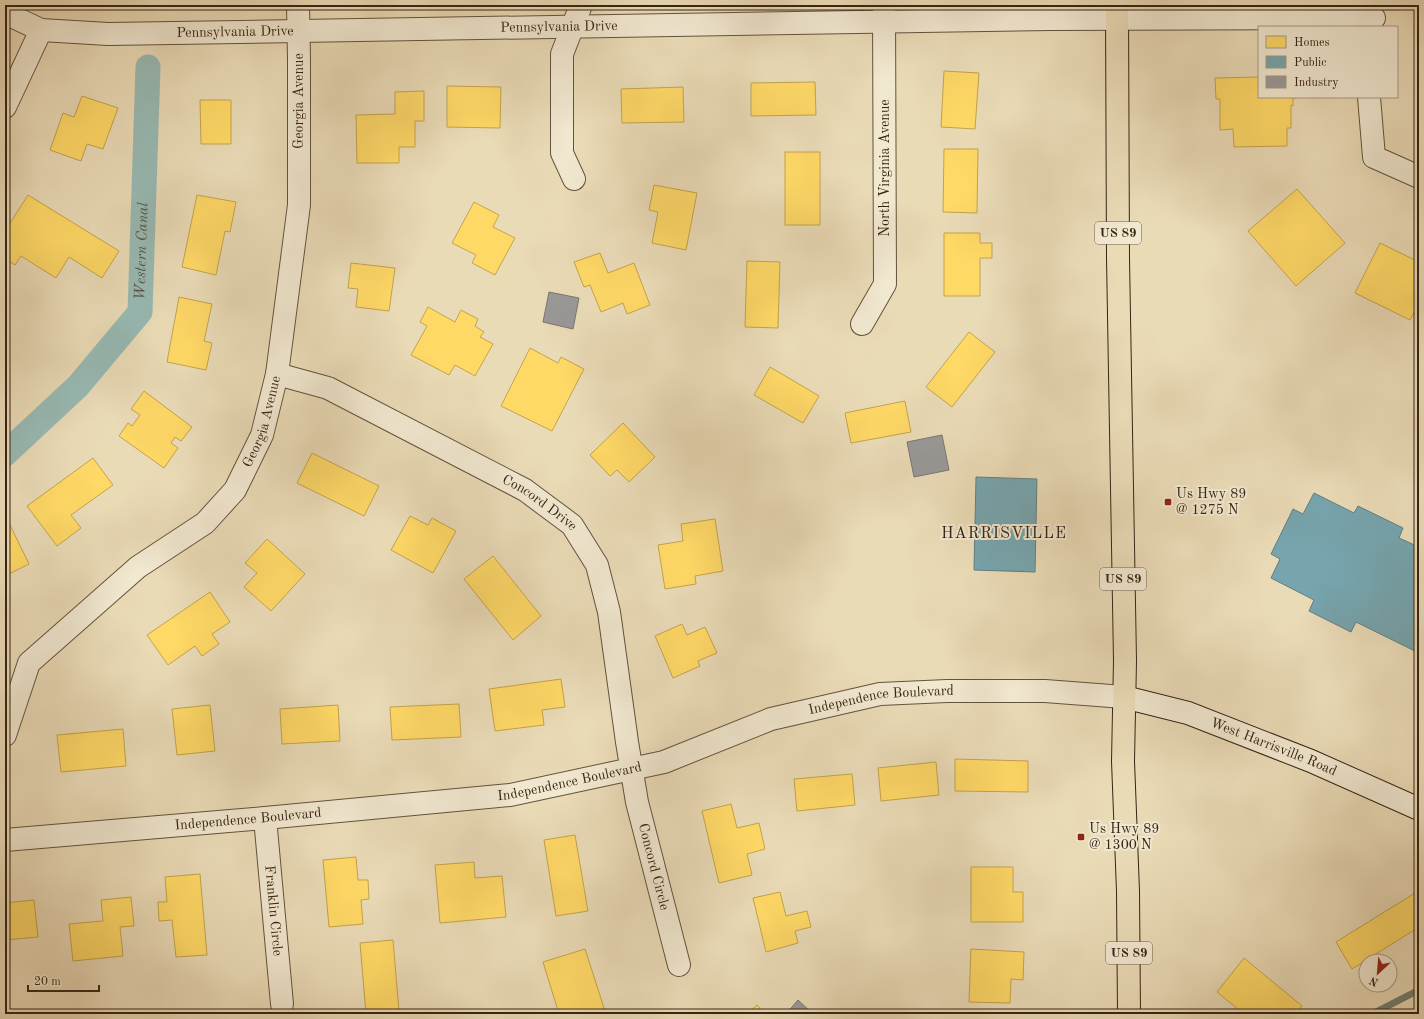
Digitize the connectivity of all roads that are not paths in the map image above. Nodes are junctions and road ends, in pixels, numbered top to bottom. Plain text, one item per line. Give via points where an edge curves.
1 (298, 5) edge
2 (581, 5) edge
3 (1117, 12) edge
4 (5, 13) edge
5 (884, 13) edge
6 (1375, 17) edge
7 (572, 27) junction
8 (41, 30) junction
9 (299, 31) junction
10 (1369, 98) edge
11 (5, 107) edge
12 (1419, 177) edge
13 (574, 179) dead end
14 (862, 324) dead end
15 (277, 374) junction
16 (1124, 697) junction
17 (5, 735) edge
18 (632, 769) junction
19 (1419, 809) edge
20 (265, 818) junction
21 (5, 840) edge
22 (679, 965) dead end
23 (282, 1004) dead end
24 (1129, 1014) edge

1 - 9 street, Georgia Avenue
2 - 7 street
3 - 5 street, Pennsylvania Drive
3 - 6 street, Pennsylvania Drive
3 - 16 main road, US 89
4 - 8 street, Pennsylvania Drive
5 - 7 street, Pennsylvania Drive
5 - 14 street, North Virginia Avenue via 886,284
7 - 9 street, Pennsylvania Drive
7 - 13 street via 562,54 562,153
8 - 9 street, Pennsylvania Drive via 108,34
8 - 11 street
9 - 15 street, Georgia Avenue via 299,205
10 - 12 street via 1374,157
15 - 17 street, Georgia Avenue via 262,435 235,490 205,523 138,567 29,663
15 - 18 street, Concord Drive via 328,388 525,490 572,525 597,565 609,612
16 - 18 street, Independence Boulevard via 1045,691 880,694 771,719 664,762
16 - 19 street, West Harrisville Road via 1188,713
16 - 24 main road, US 89
18 - 20 street, Independence Boulevard via 510,795
18 - 22 street, Concord Circle via 637,802
20 - 21 street, Independence Boulevard
20 - 23 street, Franklin Circle

